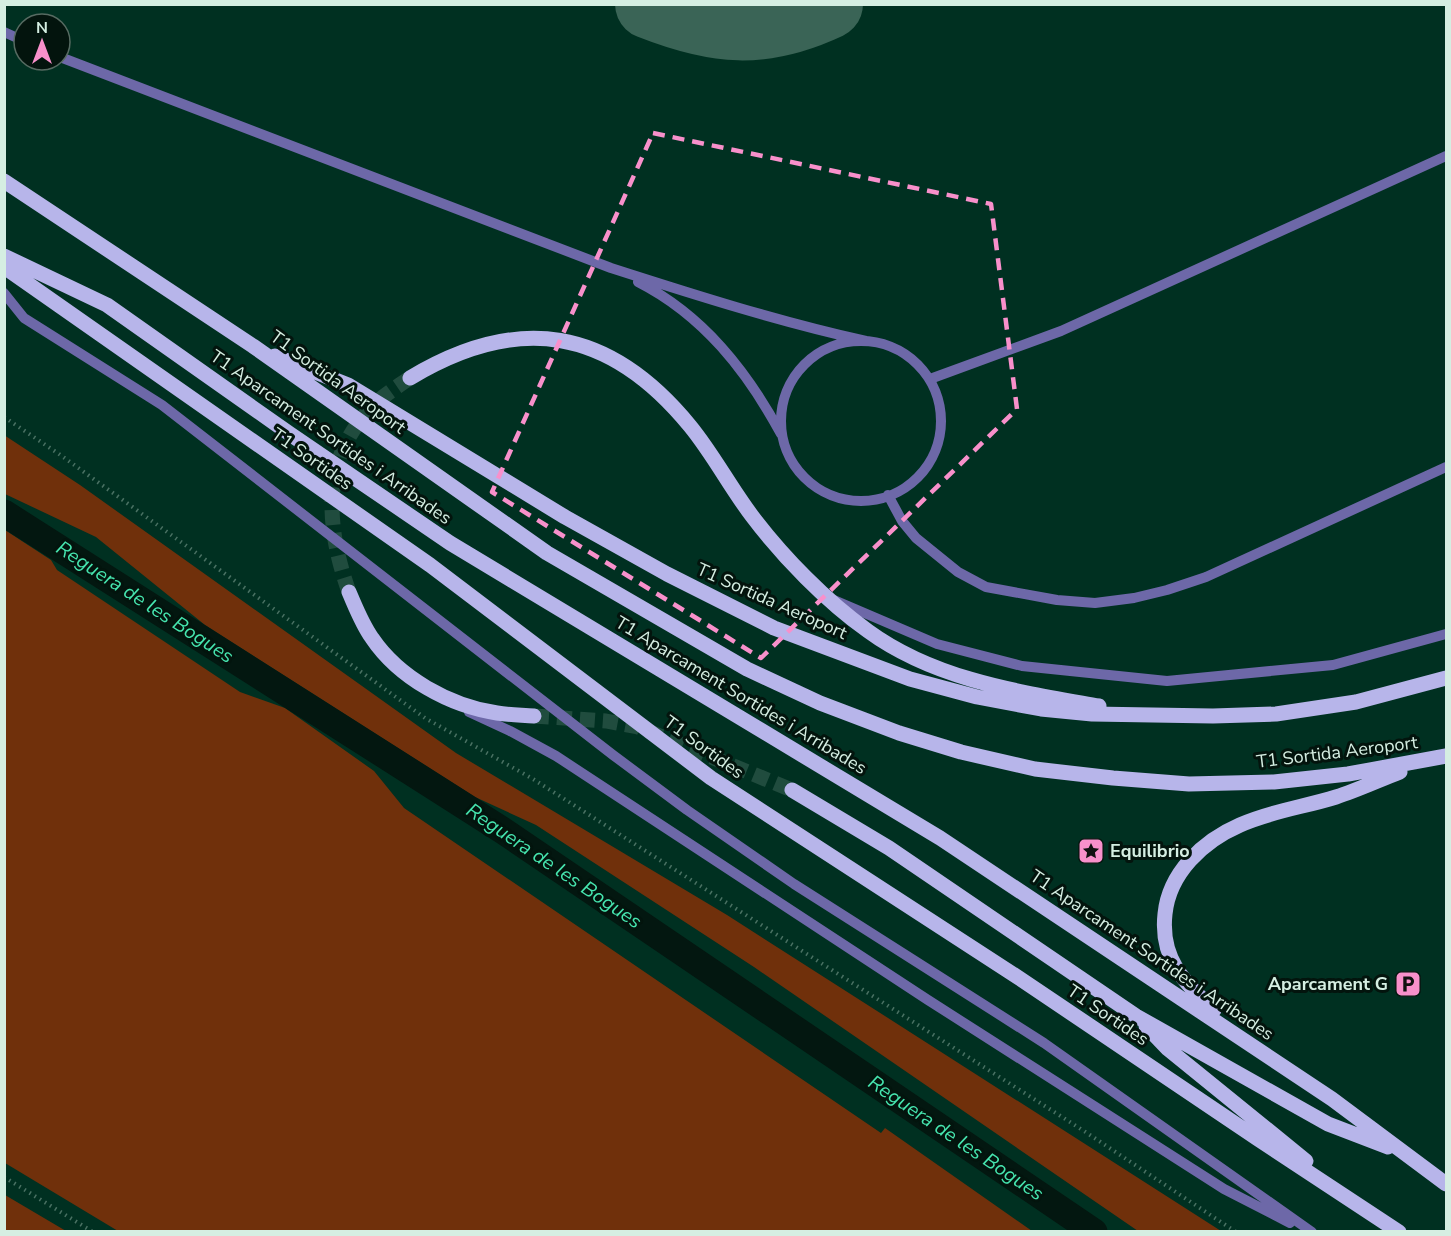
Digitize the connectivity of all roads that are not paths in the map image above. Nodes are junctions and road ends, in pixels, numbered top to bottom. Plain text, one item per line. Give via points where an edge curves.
1 (72, 62) edge
2 (1446, 156) edge
3 (4, 181) edge
4 (4, 256) edge
5 (4, 267) edge
6 (611, 268) junction
7 (4, 293) edge
8 (866, 341) junction
9 (253, 346) junction
10 (410, 378) tunnel mouth
11 (930, 379) junction
12 (783, 439) junction
13 (1446, 467) edge
14 (888, 495) junction
15 (349, 592) tunnel mouth
16 (829, 598) junction
17 (1446, 634) edge
18 (1446, 678) edge
19 (434, 692) junction
20 (534, 716) tunnel mouth
21 (1155, 716) junction
22 (1439, 758) edge
23 (792, 790) tunnel mouth
24 (1136, 1016) junction
25 (1247, 1041) junction
26 (1404, 1154) junction
27 (1446, 1184) edge
28 (1352, 1199) junction
29 (1307, 1232) edge
30 (1312, 1232) edge
31 (1399, 1232) edge

1 - 6 lane
2 - 11 lane via 1061,331
3 - 9 main road
4 - 25 main road, T1 Aparcament Sortides i Arribades via 107,305 450,543 939,838
5 - 28 main road, T1 Sortides via 430,566 711,778
6 - 8 lane via 721,303
6 - 12 lane via 682,309 710,334 762,398
7 - 30 lane via 24,318 162,405 687,810 794,884 1044,1043
8 - 11 lane via 906,355
8 - 12 lane via 828,348 804,365 785,397 781,417
9 - 21 main road, T1 Sortida Aeroport via 348,385 566,517 774,628 909,679 977,697 1041,709
9 - 22 main road, T1 Sortida Aeroport via 547,553 747,669 820,703 899,733 1035,769 1190,784 1274,782
10 - 16 main road via 439,360 473,347 529,337 571,343 622,364 669,401 752,516
11 - 14 lane via 940,408 939,440 932,459 918,477
12 - 14 lane via 802,474 817,487 857,501
13 - 14 lane via 1206,577 1134,598 1095,603 986,588 958,572 916,538
15 - 19 main road via 371,638 387,657
16 - 17 lane via 937,644 1022,666 1167,681 1334,665
16 - 21 main road via 868,632 920,661 968,679
18 - 21 main road, T1 Sortida Aeroport via 1356,702 1276,714
19 - 20 main road via 470,707
19 - 29 lane via 556,756 1224,1189
22 - 25 main road via 1335,797 1239,825 1195,855 1183,868 1171,887 1165,908 1166,946 1180,977
23 - 24 main road via 889,848
24 - 26 main road via 1328,1124
24 - 28 main road via 1168,1049
25 - 26 main road, T1 Aparcament Sortides i Arribades
26 - 27 main road, T1 Aparcament Sortides i Arribades
28 - 31 main road, T1 Sortides

